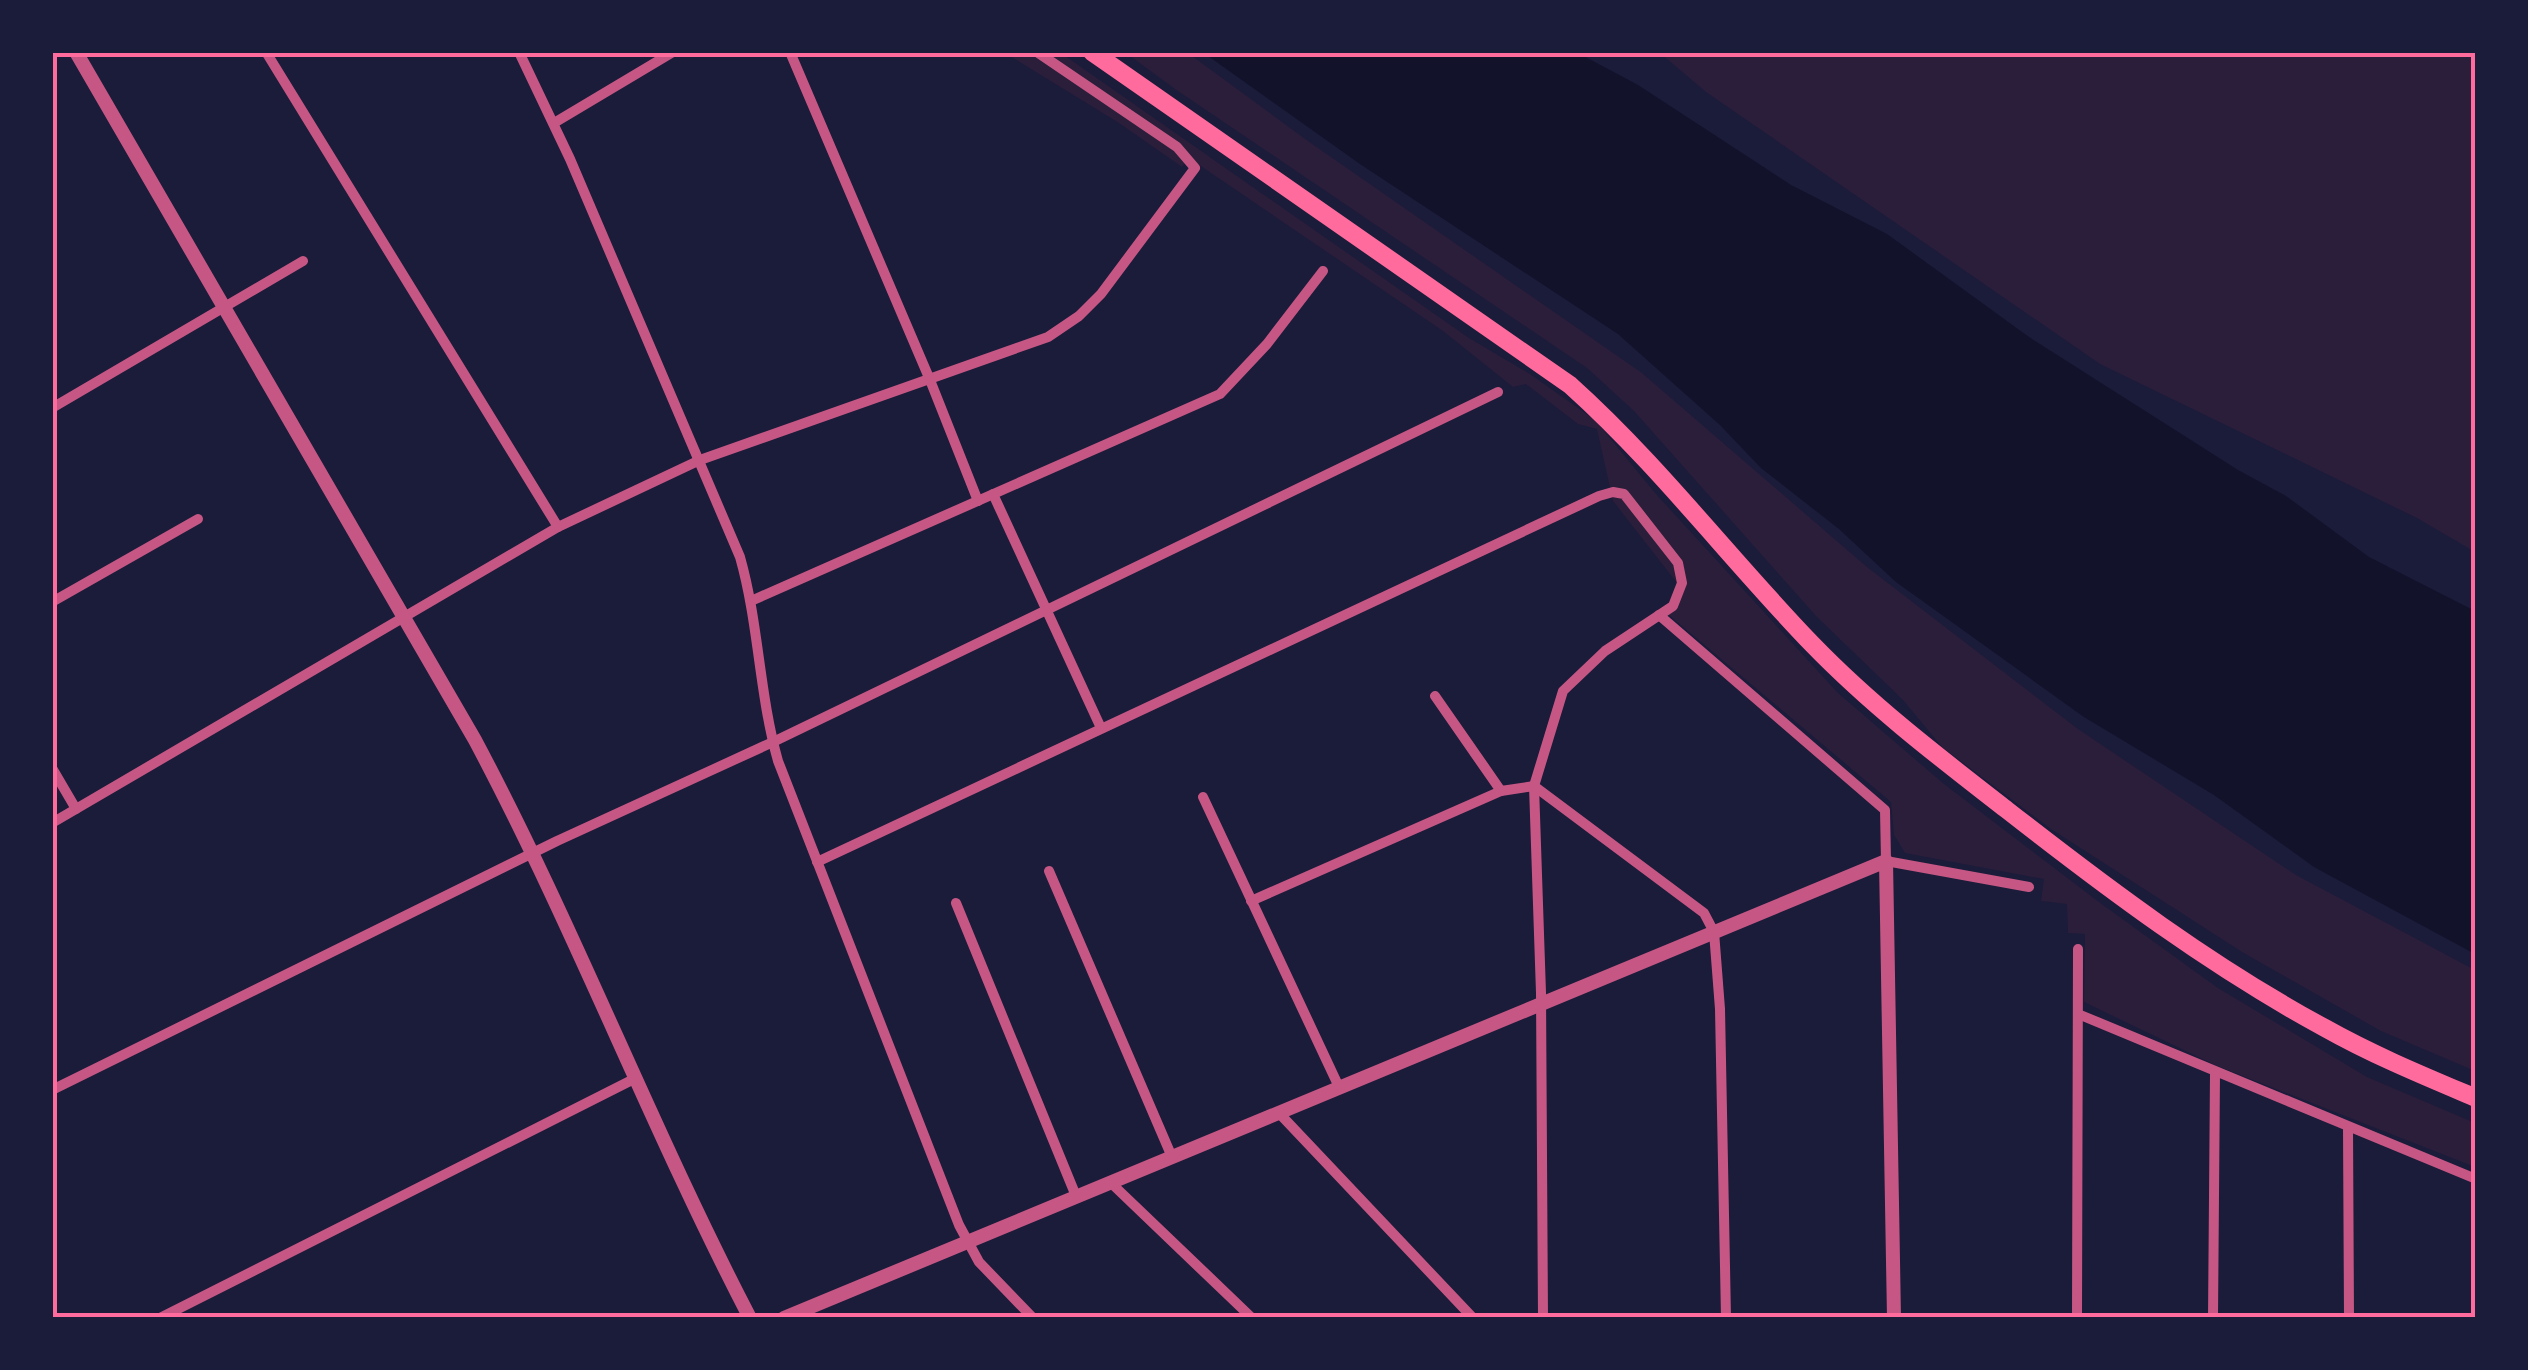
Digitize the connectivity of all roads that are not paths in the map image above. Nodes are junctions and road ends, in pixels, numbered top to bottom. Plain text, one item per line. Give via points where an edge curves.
1 (76, 52) edge
2 (266, 52) edge
3 (519, 52) edge
4 (672, 52) edge
5 (790, 52) edge
6 (1038, 52) edge
7 (1092, 52) edge
8 (554, 124) junction
9 (304, 261) dead end
10 (1324, 271) dead end
11 (224, 308) junction
12 (930, 380) junction
13 (1498, 392) dead end
14 (52, 408) edge
15 (700, 460) junction
16 (993, 494) junction
17 (978, 501) junction
18 (198, 519) dead end
19 (558, 527) junction
20 (751, 601) junction
21 (52, 602) edge
22 (1047, 610) junction
23 (1659, 615) junction
24 (403, 616) junction
25 (1435, 696) dead end
26 (1100, 728) junction
27 (772, 742) junction
28 (52, 768) edge
29 (1534, 786) junction
30 (1501, 791) junction
31 (1203, 796) dead end
32 (76, 809) junction
33 (52, 822) edge
34 (533, 854) junction
35 (1886, 861) junction
36 (817, 862) junction
37 (1050, 871) dead end
38 (2029, 888) dead end
39 (1252, 901) junction
40 (956, 903) dead end
41 (1714, 932) junction
42 (2078, 949) dead end
43 (1540, 1004) junction
44 (2078, 1014) junction
45 (2215, 1072) junction
46 (634, 1079) junction
47 (1339, 1087) junction
48 (52, 1090) edge
49 (2476, 1098) edge
50 (1278, 1112) junction
51 (2348, 1127) junction
52 (1172, 1156) junction
53 (2476, 1179) edge
54 (1110, 1182) junction
55 (1076, 1196) junction
56 (967, 1242) junction
57 (160, 1318) edge
58 (750, 1318) edge
59 (784, 1318) edge
60 (1033, 1318) edge
61 (1252, 1318) edge
62 (1473, 1318) edge
63 (1544, 1318) edge
64 (1726, 1318) edge
65 (1894, 1318) edge
66 (2077, 1318) edge
67 (2213, 1318) edge
68 (2349, 1318) edge

1 - 11 street
2 - 19 street
3 - 8 street
4 - 8 street
5 - 12 street
6 - 12 street via 1177,147 1194,168 1079,316 1028,345
7 - 49 main road via 1570,384 1865,696 2040,836 2260,991 2390,1062
8 - 15 street
9 - 11 street
10 - 16 street via 1220,394
11 - 14 street
11 - 24 street
12 - 15 street
12 - 17 street
13 - 22 street
15 - 19 street
15 - 20 street
16 - 17 street
16 - 22 street
17 - 20 street
18 - 21 street
19 - 24 street
20 - 27 street
22 - 26 street
22 - 27 street
23 - 26 street via 1678,599 1681,570 1628,497 1613,492
23 - 29 street via 1605,650 1563,691
23 - 35 street via 1885,810
24 - 32 street
24 - 34 street
25 - 30 street
26 - 36 street
27 - 34 street
27 - 36 street
28 - 32 street
29 - 30 street
29 - 41 street via 1695,906
29 - 43 street
30 - 39 street
31 - 39 street
32 - 33 street
34 - 46 street
34 - 48 street
35 - 38 street
35 - 41 street
35 - 65 street
36 - 56 street
37 - 52 street
39 - 47 street
40 - 55 street
41 - 43 street
41 - 64 street
42 - 44 street
43 - 47 street
43 - 63 street
44 - 45 street
44 - 66 street
45 - 51 street
45 - 67 street
46 - 57 street
46 - 58 street
47 - 50 street
50 - 52 street
50 - 62 street
51 - 53 street
51 - 68 street
52 - 54 street
54 - 55 street
54 - 61 street
55 - 56 street
56 - 59 street
56 - 60 street

